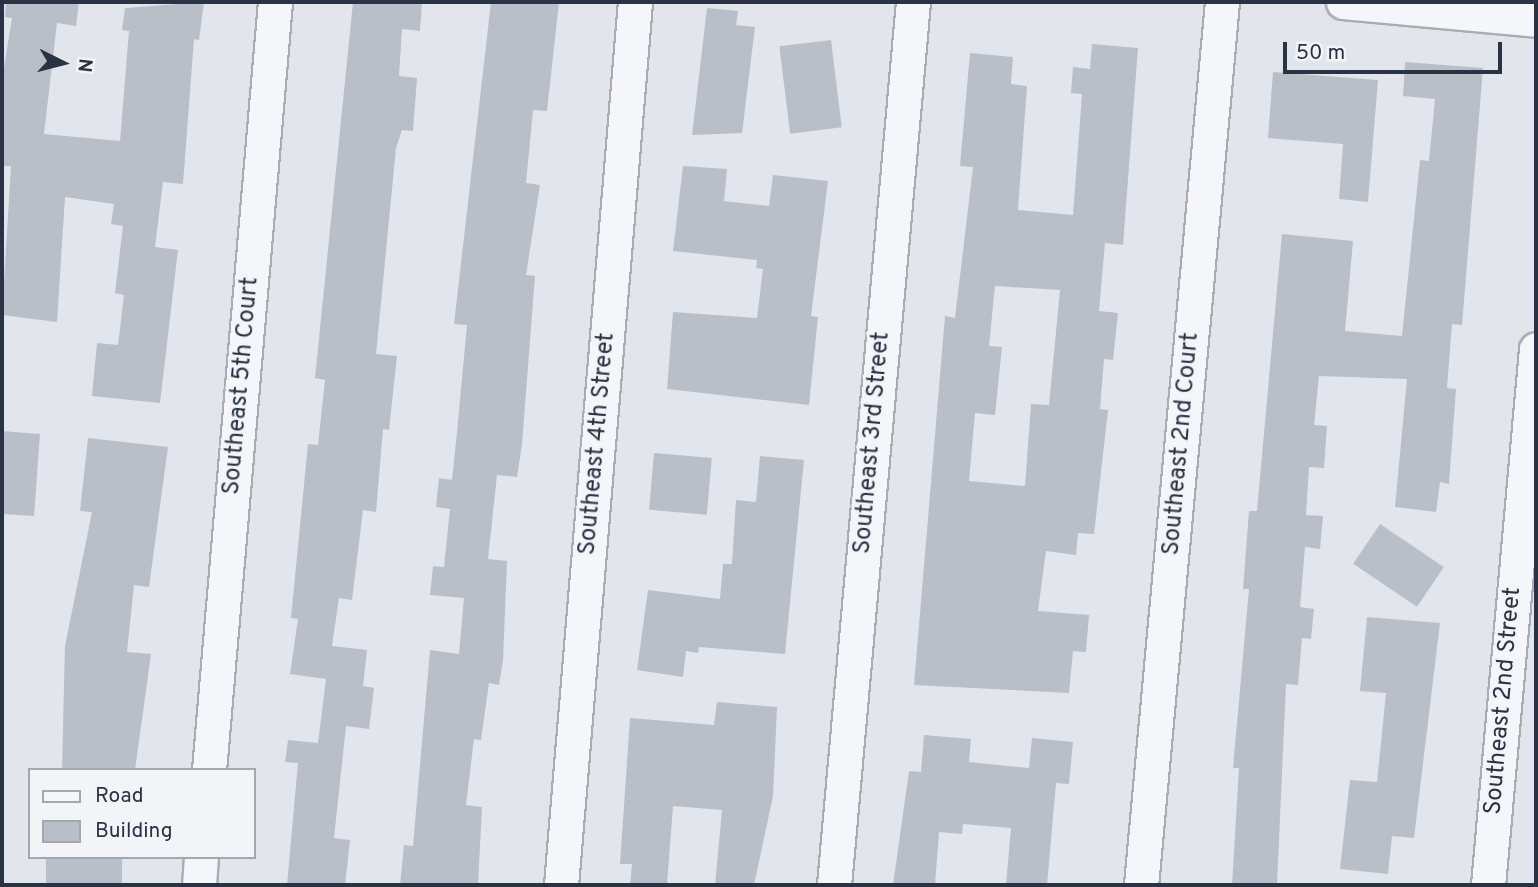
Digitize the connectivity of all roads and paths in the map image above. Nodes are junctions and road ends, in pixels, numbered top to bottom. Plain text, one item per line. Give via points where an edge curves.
1 (275, 2) edge
2 (635, 2) edge
3 (913, 2) edge
4 (1222, 2) edge
5 (1343, 2) edge
6 (1536, 20) edge
7 (1536, 349) edge
8 (209, 768) edge
9 (201, 859) edge
10 (199, 885) edge
11 (561, 885) edge
12 (834, 885) edge
13 (1141, 885) edge
14 (1488, 885) edge

1 - 8 street, Southeast 5th Court
2 - 11 street, Southeast 4th Street
3 - 12 street, Southeast 3rd Street
4 - 13 street, Southeast 2nd Court
5 - 6 street
7 - 14 street, Southeast 2nd Street
9 - 10 street

